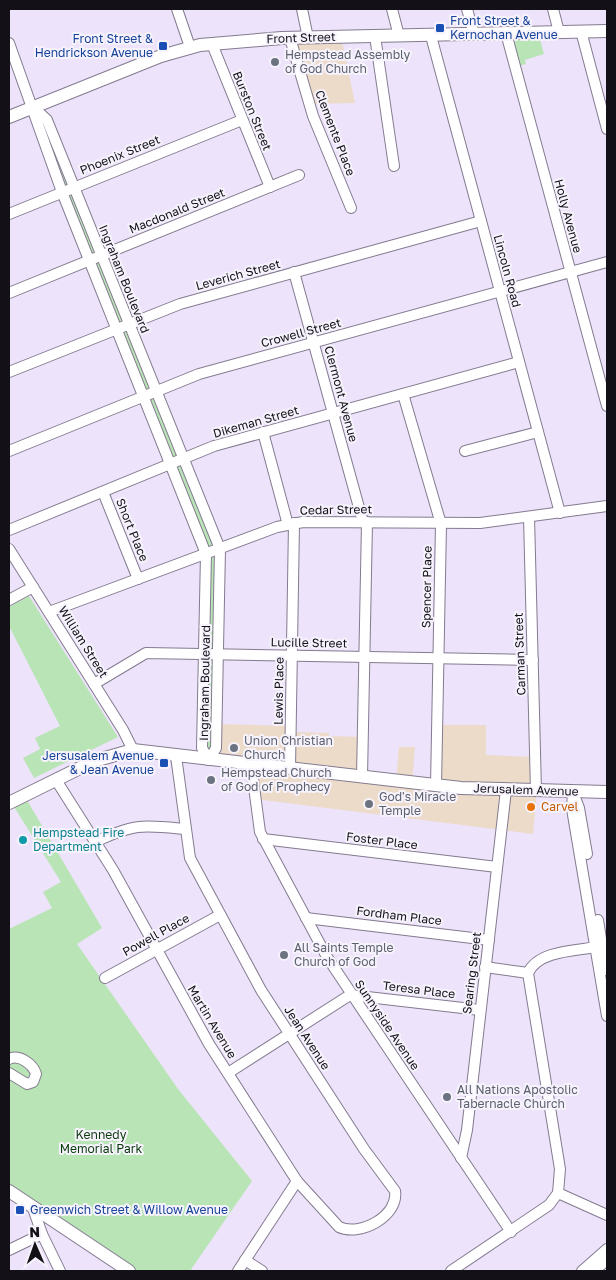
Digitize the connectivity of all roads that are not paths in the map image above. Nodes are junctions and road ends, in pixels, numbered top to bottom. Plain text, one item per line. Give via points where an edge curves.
1 (177, 9) edge
2 (302, 9) edge
3 (392, 9) edge
4 (467, 9) edge
5 (553, 9) edge
6 (607, 30) edge
7 (581, 31) junction
8 (559, 32) junction
9 (506, 33) junction
10 (474, 34) junction
11 (375, 36) junction
12 (398, 36) junction
13 (431, 36) junction
14 (290, 38) junction
15 (308, 38) junction
16 (9, 43) edge
17 (212, 44) junction
18 (190, 47) junction
19 (33, 108) junction
20 (9, 117) edge
21 (242, 120) junction
22 (607, 129) edge
23 (394, 166) dead end
24 (299, 175) dead end
25 (270, 187) junction
26 (74, 188) junction
27 (62, 192) junction
28 (351, 208) dead end
29 (9, 214) edge
30 (481, 221) junction
31 (101, 256) junction
32 (89, 260) junction
33 (607, 262) edge
34 (294, 272) junction
35 (571, 272) junction
36 (500, 291) junction
37 (9, 293) edge
38 (128, 324) junction
39 (117, 329) junction
40 (314, 342) junction
41 (519, 362) junction
42 (9, 372) edge
43 (156, 392) junction
44 (403, 394) junction
45 (144, 398) junction
46 (607, 406) edge
47 (333, 413) junction
48 (263, 432) junction
49 (538, 432) junction
50 (9, 451) edge
51 (466, 451) dead end
52 (184, 459) junction
53 (171, 464) junction
54 (103, 492) junction
55 (607, 506) edge
56 (560, 513) junction
57 (528, 517) junction
58 (365, 522) junction
59 (291, 524) junction
60 (441, 524) junction
61 (9, 530) edge
62 (9, 549) edge
63 (220, 549) junction
64 (206, 554) junction
65 (138, 579) junction
66 (34, 587) junction
67 (9, 600) edge
68 (49, 612) junction
69 (204, 654) junction
70 (218, 654) junction
71 (292, 655) junction
72 (365, 656) junction
73 (438, 658) junction
74 (533, 660) junction
75 (94, 684) junction
76 (133, 750) junction
77 (176, 756) junction
78 (209, 760) junction
79 (251, 764) junction
80 (290, 769) junction
81 (362, 777) junction
82 (56, 780) junction
83 (436, 786) junction
84 (506, 790) junction
85 (536, 791) junction
86 (573, 792) junction
87 (607, 792) edge
88 (9, 803) edge
89 (185, 829) junction
90 (263, 839) junction
91 (95, 842) junction
92 (497, 867) junction
93 (220, 915) junction
94 (306, 918) junction
95 (489, 940) junction
96 (599, 947) junction
97 (156, 950) junction
98 (485, 967) junction
99 (528, 973) junction
100 (607, 976) edge
101 (105, 978) dead end
102 (350, 994) junction
103 (480, 1010) junction
104 (607, 1016) edge
105 (289, 1035) junction
106 (9, 1059) edge
107 (228, 1073) junction
108 (12, 1075) edge
109 (9, 1087) edge
110 (467, 1130) junction
111 (445, 1134) junction
112 (461, 1158) junction
113 (297, 1181) junction
114 (9, 1191) edge
115 (558, 1193) junction
116 (33, 1208) junction
117 (607, 1215) edge
118 (511, 1232) junction
119 (42, 1234) junction
120 (607, 1249) edge
121 (9, 1250) edge
122 (245, 1260) junction
123 (607, 1260) edge
124 (60, 1271) edge
125 (129, 1271) edge
126 (238, 1271) edge
127 (262, 1271) edge
128 (451, 1271) edge
129 (582, 1271) edge
130 (594, 1271) edge

1 - 18 street
2 - 15 street
3 - 12 street
4 - 10 street
5 - 8 street
6 - 7 main road, Front Street
7 - 8 main road, Front Street
7 - 22 street
8 - 9 main road, Front Street
9 - 10 main road, Front Street
9 - 35 street, Holly Avenue
10 - 13 main road, Front Street
11 - 12 main road, Front Street
11 - 15 main road, Front Street
11 - 23 street
12 - 13 main road, Front Street
13 - 30 street, Lincoln Road
14 - 15 main road, Front Street
14 - 17 main road, Front Street
14 - 28 street, Clemente Place via 307,98
16 - 19 street
17 - 18 main road, Front Street
17 - 21 street, Burston Street
18 - 19 main road, Front Street
19 - 20 main road, Front Street
19 - 26 street, Ingraham Boulevard via 47,120
19 - 27 street, Ingraham Boulevard
21 - 25 street, Burston Street
21 - 26 street, Phoenix Street
24 - 25 street, Macdonald Street
25 - 31 street, Macdonald Street
26 - 27 street, Phoenix Street
26 - 31 street, Ingraham Boulevard
27 - 29 street, Phoenix Street
27 - 32 street, Ingraham Boulevard
30 - 34 street, Leverich Street
30 - 36 street, Lincoln Road
31 - 32 street, Macdonald Street
31 - 38 street, Ingraham Boulevard
32 - 37 street, Macdonald Street
32 - 39 street, Ingraham Boulevard
33 - 35 street, Crowell Street
34 - 38 street, Leverich Street via 180,304
34 - 40 street, Clermont Avenue
35 - 36 street, Crowell Street
35 - 46 street, Holly Avenue
36 - 40 street, Crowell Street
36 - 41 street, Lincoln Road
38 - 39 street, Leverich Street
38 - 43 street, Ingraham Boulevard
39 - 42 street, Leverich Street
39 - 45 street, Ingraham Boulevard
40 - 43 street, Crowell Street via 198,374
40 - 47 street, Clermont Avenue
41 - 44 street, Dikeman Street
41 - 49 street, Lincoln Road
43 - 45 street, Crowell Street
43 - 52 street, Ingraham Boulevard
44 - 47 street, Dikeman Street
44 - 60 street, Spencer Place
45 - 50 street, Crowell Street
45 - 53 street, Ingraham Boulevard
47 - 48 street, Dikeman Street
47 - 58 street, Clermont Avenue
48 - 52 street, Dikeman Street via 214,446
48 - 59 street, Lewis Place
49 - 51 street
49 - 56 street, Lincoln Road
52 - 53 street, Dikeman Street
52 - 63 street, Ingraham Boulevard
53 - 54 street, Dikeman Street
53 - 64 street, Ingraham Boulevard
54 - 61 street, Dikeman Street
54 - 65 street, Short Place
55 - 56 street, Cedar Street
56 - 57 street, Cedar Street
57 - 60 street, Cedar Street via 480,524
57 - 74 street, Carman Street
58 - 59 street, Cedar Street
58 - 60 street, Cedar Street
58 - 72 street, Clermont Avenue
59 - 63 street, Cedar Street
59 - 71 street, Lewis Place
60 - 73 street, Spencer Place
62 - 66 street, William Street
63 - 64 street, Cedar Street
63 - 70 street, Ingraham Boulevard
64 - 65 street, Cedar Street
64 - 69 street, Ingraham Boulevard
65 - 68 street, Cedar Street
66 - 67 street
66 - 68 street, William Street
68 - 75 street, William Street
69 - 70 street, Lucille Street
69 - 75 street, Lucille Street via 146,653
69 - 78 street, Ingraham Boulevard via 202,748
70 - 71 street, Lucille Street
70 - 78 street, Ingraham Boulevard via 216,748
71 - 72 street, Lucille Street
71 - 80 street, Lewis Place
72 - 73 street, Lucille Street
72 - 81 street, Clermont Avenue
73 - 74 street, Lucille Street
73 - 83 street, Spencer Place
74 - 85 street, Carman Street
75 - 76 street, William Street
76 - 77 main road, Jerusalem Avenue
76 - 82 main road, Jerusalem Avenue via 94,761
77 - 78 main road, Jerusalem Avenue
77 - 89 street, Jean Avenue
78 - 79 main road, Jerusalem Avenue
79 - 80 main road, Jerusalem Avenue
79 - 90 street, Sunnyside Avenue
80 - 81 main road, Jerusalem Avenue
81 - 83 main road, Jerusalem Avenue
82 - 88 main road, Jerusalem Avenue
82 - 91 street, Martin Avenue
83 - 84 main road, Jerusalem Avenue
84 - 85 main road, Jerusalem Avenue
84 - 92 street, Searing Street
85 - 86 main road, Jerusalem Avenue
86 - 87 main road, Jerusalem Avenue
86 - 96 street via 572,809
89 - 91 street via 141,825
89 - 93 street, Jean Avenue via 190,858
90 - 92 street, Foster Place
90 - 94 street, Sunnyside Avenue
91 - 97 street, Martin Avenue
92 - 95 street, Searing Street
93 - 97 street, Powell Place
93 - 105 street, Jean Avenue
94 - 95 street, Fordham Place
94 - 102 street, Sunnyside Avenue
95 - 98 street, Searing Street
96 - 99 street via 546,957 535,963
96 - 100 street
96 - 104 street
97 - 101 street, Powell Place
97 - 107 street, Martin Avenue
98 - 99 street
98 - 103 street, Searing Street
99 - 115 street via 560,1169
102 - 103 street, Teresa Place
102 - 105 street
102 - 111 street, Sunnyside Avenue
103 - 110 street, Searing Street
105 - 107 street
105 - 113 street, Jean Avenue via 364,1150 392,1185 395,1200 386,1215 362,1229 347,1231 333,1221
106 - 108 street via 20,1058 36,1071 35,1080 30,1083
107 - 113 street, Martin Avenue
108 - 109 street
110 - 111 street via 458,1136
110 - 112 street, Searing Street
111 - 112 street, Sunnyside Avenue
112 - 118 street, Sunnyside Avenue
113 - 122 street
114 - 116 main road
115 - 117 street
115 - 118 street via 545,1209
116 - 119 street
116 - 125 main road
118 - 128 street
119 - 121 street
119 - 124 street
120 - 129 street
122 - 126 street
122 - 127 street
123 - 130 street

